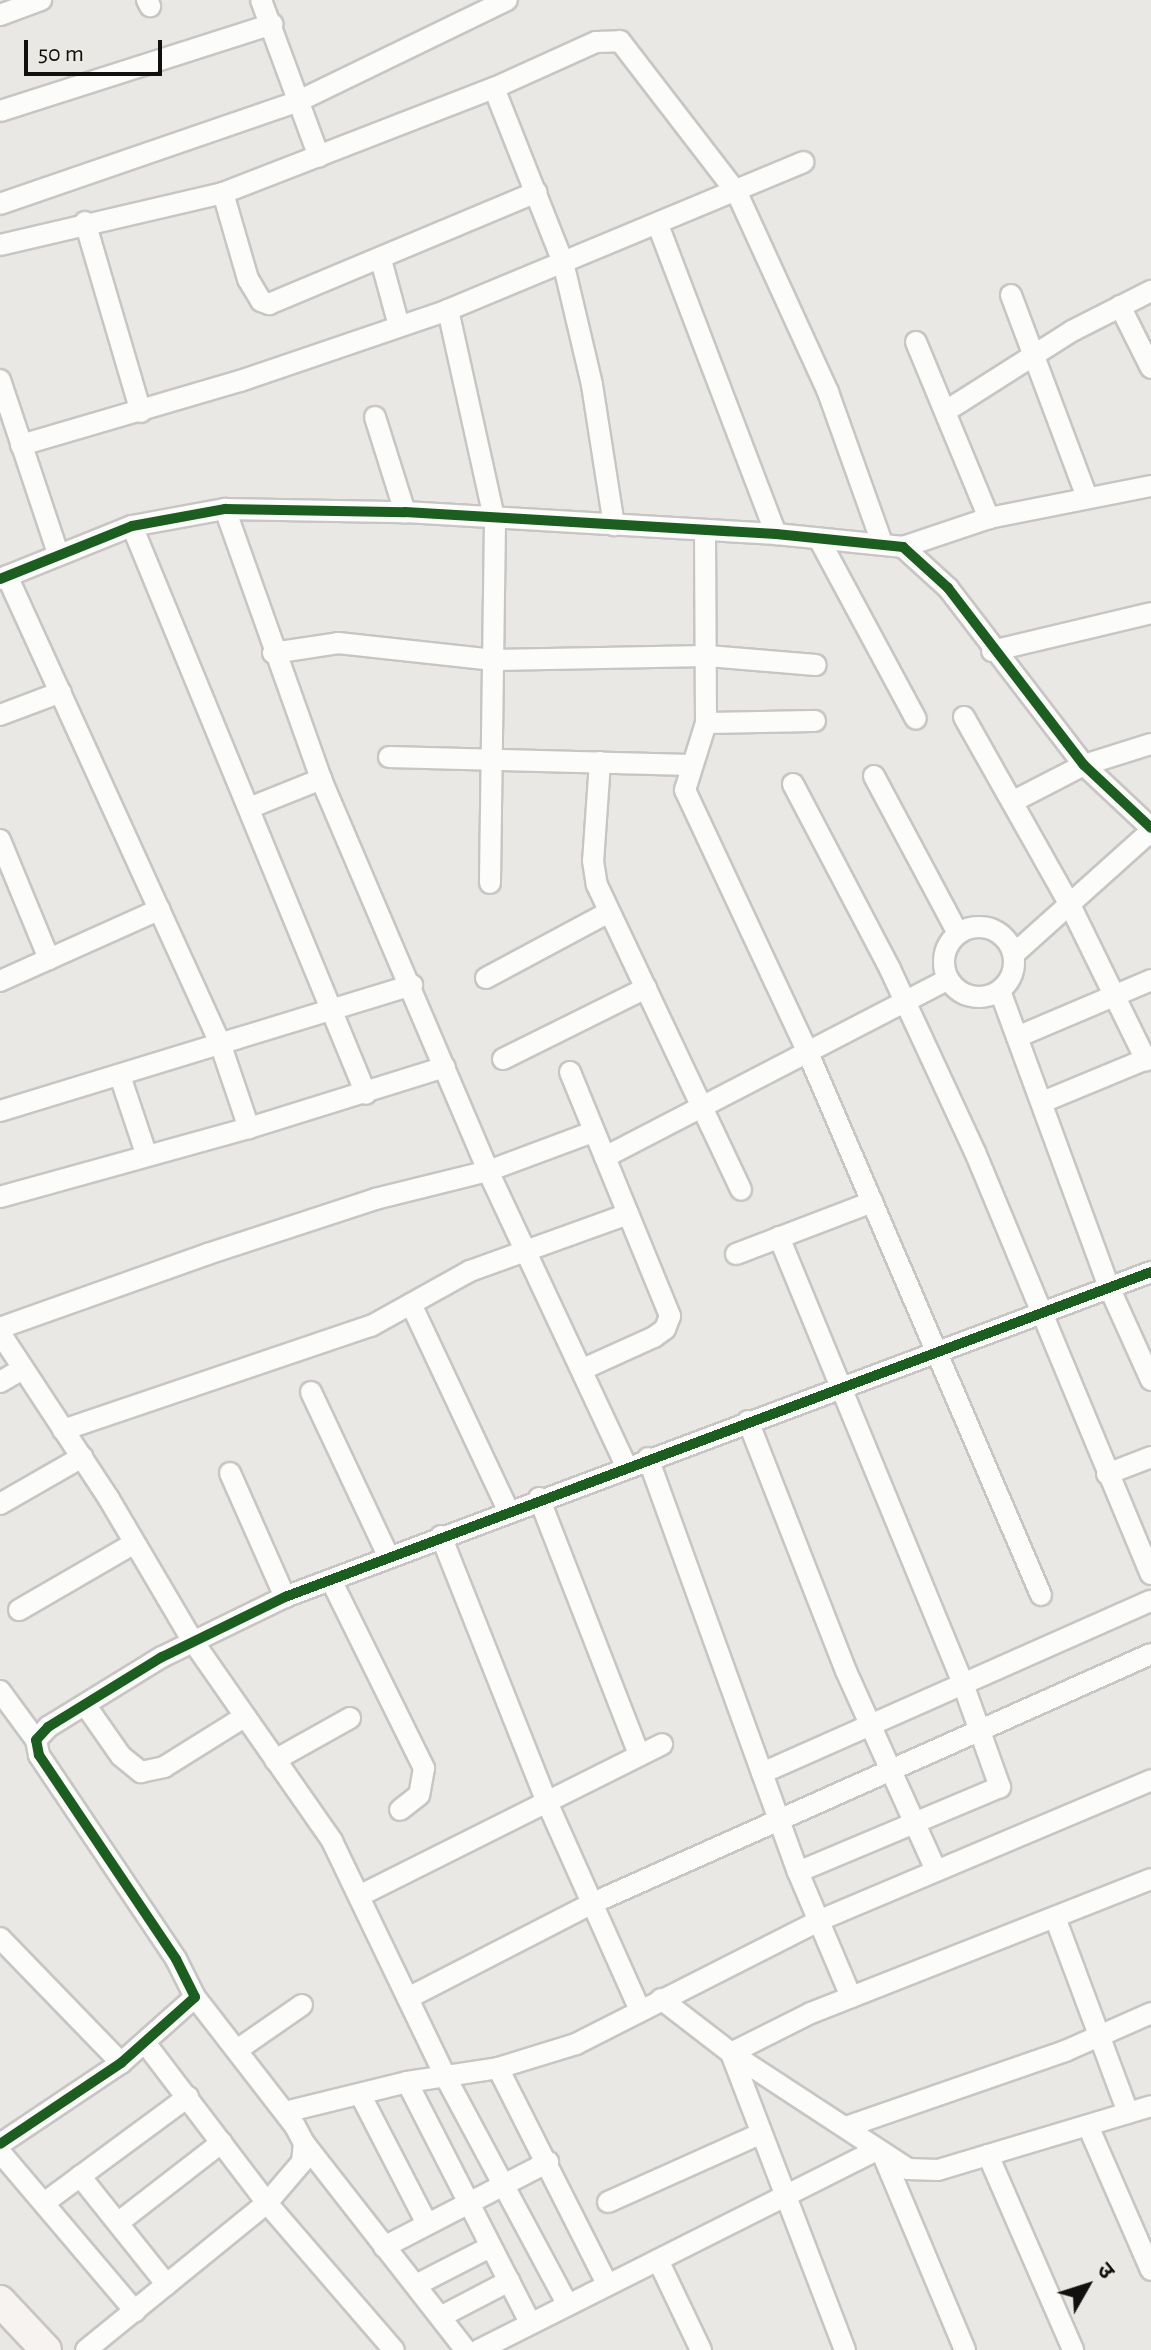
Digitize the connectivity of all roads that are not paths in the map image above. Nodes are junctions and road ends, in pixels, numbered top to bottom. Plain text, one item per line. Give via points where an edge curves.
1 (41, 0) edge
2 (507, 0) edge
3 (268, 7) edge
4 (0, 15) edge
5 (494, 88) junction
6 (299, 101) junction
7 (0, 111) edge
8 (319, 157) junction
9 (803, 162) dead end
10 (537, 192) junction
11 (223, 193) junction
12 (737, 193) junction
13 (0, 204) edge
14 (85, 222) junction
15 (658, 225) junction
16 (0, 245) edge
17 (381, 260) junction
18 (563, 262) junction
19 (1151, 291) edge
20 (1011, 295) dead end
21 (1120, 306) junction
22 (448, 310) junction
23 (399, 326) junction
24 (916, 342) dead end
25 (1033, 359) junction
26 (1151, 368) edge
27 (0, 380) edge
28 (946, 411) junction
29 (141, 412) junction
30 (375, 417) dead end
31 (21, 445) junction
32 (1151, 486) edge
33 (1087, 497) junction
34 (225, 509) junction
35 (405, 512) junction
36 (989, 518) junction
37 (495, 522) junction
38 (614, 525) junction
39 (132, 526) junction
40 (705, 531) junction
41 (776, 534) junction
42 (819, 539) junction
43 (882, 543) junction
44 (903, 547) junction
45 (58, 553) junction
46 (3, 577) edge
47 (1151, 613) edge
48 (992, 651) junction
49 (273, 653) junction
50 (708, 656) junction
51 (494, 660) junction
52 (816, 665) dead end
53 (61, 692) junction
54 (0, 715) edge
55 (964, 717) dead end
56 (916, 719) dead end
57 (815, 721) dead end
58 (706, 723) junction
59 (1151, 744) edge
60 (389, 757) dead end
61 (492, 760) junction
62 (600, 762) junction
63 (690, 765) junction
64 (1084, 765) junction
65 (874, 776) dead end
66 (321, 779) junction
67 (793, 784) dead end
68 (1012, 802) junction
69 (249, 808) junction
70 (1151, 829) edge
71 (0, 840) edge
72 (490, 883) dead end
73 (1070, 905) junction
74 (160, 909) junction
75 (607, 913) junction
76 (958, 933) junction
77 (1014, 954) junction
78 (49, 959) junction
79 (486, 978) dead end
80 (948, 979) junction
81 (1151, 980) edge
82 (0, 981) edge
83 (412, 985) junction
84 (646, 988) junction
85 (1000, 991) junction
86 (1115, 997) junction
87 (906, 1004) junction
88 (335, 1009) junction
89 (1017, 1037) junction
90 (220, 1043) junction
91 (808, 1053) junction
92 (503, 1059) dead end
93 (1148, 1059) edge
94 (445, 1067) junction
95 (570, 1072) dead end
96 (120, 1076) junction
97 (366, 1094) junction
98 (1045, 1101) junction
99 (705, 1106) junction
100 (0, 1111) edge
101 (249, 1128) junction
102 (593, 1132) junction
103 (147, 1156) junction
104 (605, 1157) junction
105 (488, 1171) junction
106 (741, 1190) dead end
107 (0, 1197) edge
108 (872, 1202) junction
109 (628, 1214) junction
110 (779, 1237) junction
111 (528, 1253) junction
112 (736, 1254) dead end
113 (1151, 1272) edge
114 (1109, 1287) junction
115 (411, 1304) junction
116 (1040, 1313) junction
117 (0, 1330) edge
118 (936, 1352) junction
119 (583, 1369) junction
120 (21, 1370) junction
121 (1151, 1380) edge
122 (0, 1382) edge
123 (840, 1387) junction
124 (311, 1392) dead end
125 (748, 1421) junction
126 (63, 1430) junction
127 (82, 1457) junction
128 (1151, 1457) edge
129 (648, 1458) junction
130 (626, 1466) junction
131 (230, 1473) dead end
132 (1107, 1474) junction
133 (539, 1498) junction
134 (0, 1504) edge
135 (508, 1510) junction
136 (441, 1536) junction
137 (133, 1544) junction
138 (1147, 1550) edge
139 (388, 1556) junction
140 (1151, 1574) edge
141 (331, 1580) junction
142 (1041, 1595) dead end
143 (285, 1597) junction
144 (1151, 1601) edge
145 (19, 1610) dead end
146 (192, 1640) junction
147 (1151, 1654) edge
148 (962, 1681) junction
149 (0, 1691) edge
150 (86, 1706) junction
151 (244, 1717) junction
152 (350, 1718) dead end
153 (869, 1725) junction
154 (978, 1731) junction
155 (36, 1740) junction
156 (662, 1744) dead end
157 (639, 1754) junction
158 (275, 1760) junction
159 (891, 1770) junction
160 (762, 1773) junction
161 (1151, 1780) edge
162 (546, 1800) junction
163 (400, 1810) dead end
164 (779, 1820) junction
165 (916, 1824) junction
166 (936, 1870) junction
167 (798, 1872) junction
168 (1151, 1879) edge
169 (359, 1896) junction
170 (593, 1903) junction
171 (1056, 1920) junction
172 (818, 1921) junction
173 (0, 1938) edge
174 (195, 1997) junction
175 (851, 1997) junction
176 (408, 1998) junction
177 (661, 1999) junction
178 (302, 2005) dead end
179 (640, 2010) junction
180 (1151, 2013) edge
181 (1098, 2037) junction
182 (146, 2044) junction
183 (237, 2050) junction
184 (731, 2053) junction
185 (121, 2063) junction
186 (498, 2068) junction
187 (445, 2076) junction
188 (407, 2082) junction
189 (360, 2094) junction
190 (188, 2097) junction
191 (1151, 2106) edge
192 (285, 2112) junction
193 (1128, 2113) junction
194 (1088, 2126) junction
195 (846, 2127) junction
196 (760, 2134) junction
197 (222, 2142) junction
198 (304, 2143) junction
199 (0, 2144) edge
200 (0, 2152) edge
201 (879, 2152) junction
202 (988, 2155) junction
203 (548, 2162) junction
204 (80, 2176) junction
205 (505, 2185) junction
206 (784, 2197) junction
207 (608, 2202) dead end
208 (44, 2203) junction
209 (267, 2203) junction
210 (466, 2204) junction
211 (119, 2222) junction
212 (426, 2222) junction
213 (384, 2247) junction
214 (490, 2247) junction
215 (658, 2260) junction
216 (1151, 2270) edge
217 (509, 2281) junction
218 (607, 2284) junction
219 (167, 2285) junction
220 (416, 2285) junction
221 (0, 2301) edge
222 (567, 2304) junction
223 (135, 2311) junction
224 (442, 2316) junction
225 (530, 2322) junction
226 (97, 2347) edge
227 (46, 2350) edge
228 (394, 2350) edge
229 (466, 2350) edge
230 (479, 2350) edge
231 (701, 2350) edge
232 (845, 2350) edge
233 (965, 2350) edge
234 (1073, 2350) edge

1 - 4 street
2 - 6 street
3 - 6 street
3 - 7 street
5 - 8 street
5 - 10 street
5 - 12 street via 596,42 620,41
6 - 8 street
6 - 13 street
8 - 11 street
9 - 12 street
10 - 17 street
10 - 18 street
11 - 14 street
11 - 17 street via 248,279 261,301 278,303
12 - 15 street
12 - 43 street via 828,392
14 - 16 street
14 - 29 street
15 - 18 street
15 - 41 street
17 - 23 street
18 - 22 street
18 - 38 street via 592,385
19 - 21 street
20 - 25 street
21 - 25 street
21 - 26 street
22 - 23 street
22 - 37 street
23 - 29 street
24 - 28 street
25 - 28 street
25 - 33 street
27 - 31 street
28 - 36 street
29 - 31 street
30 - 35 street
31 - 45 street
32 - 33 street
33 - 36 street
34 - 35 street
34 - 39 street
34 - 49 street
35 - 37 street
36 - 44 street
37 - 38 street
37 - 51 street
38 - 40 street
39 - 45 street
39 - 69 street
40 - 41 street
40 - 50 street
41 - 42 street
42 - 43 street
42 - 56 street
43 - 44 street
44 - 48 street via 948,588
45 - 46 street
46 - 53 street
47 - 48 street
48 - 64 street
49 - 51 street via 338,643
49 - 66 street
50 - 51 street
50 - 52 street
50 - 58 street
51 - 61 street
53 - 54 street
53 - 74 street
55 - 68 street
57 - 58 street
58 - 63 street
59 - 64 street
60 - 61 street
61 - 62 street
61 - 72 street
62 - 63 street
62 - 75 street via 593,861
63 - 91 street via 685,790 690,804
64 - 68 street
64 - 70 street
65 - 76 street
66 - 69 street
66 - 83 street
67 - 87 street
68 - 73 street
69 - 88 street
70 - 73 street
71 - 78 street
73 - 77 street
73 - 86 street
74 - 78 street
74 - 90 street
75 - 79 street
75 - 84 street
76 - 77 street via 984,927 1008,941
76 - 80 street via 944,957
77 - 85 street via 1010,981
78 - 82 street
80 - 85 street via 974,998
80 - 87 street
81 - 86 street
83 - 88 street
83 - 94 street
84 - 92 street
84 - 99 street
85 - 89 street
86 - 89 street
86 - 93 street
87 - 91 street
87 - 116 street via 980,1164
88 - 90 street
88 - 97 street
89 - 98 street
90 - 96 street
90 - 101 street
91 - 99 street
91 - 108 street
93 - 98 street
94 - 97 street
94 - 105 street
95 - 102 street
96 - 100 street
96 - 103 street
97 - 101 street
98 - 114 street
99 - 104 street
99 - 106 street
101 - 103 street
102 - 104 street
102 - 105 street
103 - 107 street
104 - 109 street
105 - 111 street
105 - 117 street via 375,1199
108 - 110 street
108 - 118 street
109 - 111 street
109 - 119 street via 670,1316 654,1337
110 - 112 street
110 - 123 street
111 - 115 street via 470,1271
111 - 119 street
113 - 114 street
114 - 116 street
114 - 121 street
115 - 126 street via 371,1326
115 - 135 street
116 - 118 street
116 - 132 street
117 - 120 street
118 - 123 street
118 - 142 street
119 - 130 street
120 - 122 street
120 - 126 street
123 - 125 street
123 - 148 street
124 - 139 street
125 - 129 street
125 - 153 street
126 - 127 street
127 - 134 street
127 - 137 street
128 - 132 street
129 - 130 street
129 - 160 street
130 - 133 street
131 - 143 street
132 - 138 street
133 - 135 street
133 - 157 street
135 - 136 street
136 - 139 street
136 - 162 street
137 - 145 street
137 - 146 street
138 - 140 street
139 - 141 street
141 - 143 street
141 - 163 street via 424,1768 419,1795
143 - 146 street
144 - 148 street
146 - 150 street
146 - 151 street
147 - 154 street
148 - 153 street
148 - 154 street
149 - 155 street
150 - 151 street via 121,1756 141,1772 164,1767
150 - 155 street via 48,1727
151 - 158 street
152 - 158 street
153 - 159 street
153 - 160 street
154 - 159 street
154 - 165 street via 1000,1787
155 - 174 street via 39,1755 176,1959
156 - 157 street
157 - 162 street
158 - 169 street via 332,1841
159 - 164 street
159 - 165 street
160 - 164 street
161 - 166 street
162 - 169 street
162 - 170 street
164 - 167 street
164 - 170 street
165 - 166 street
165 - 167 street
166 - 172 street
167 - 172 street
168 - 171 street
169 - 176 street
170 - 176 street
170 - 179 street
171 - 175 street
171 - 181 street
172 - 175 street
172 - 177 street
173 - 185 street
174 - 182 street
174 - 183 street
175 - 184 street
176 - 187 street
177 - 179 street
177 - 184 street
178 - 183 street
179 - 186 street via 576,2044
180 - 181 street
181 - 193 street
181 - 195 street
182 - 185 street
182 - 190 street
183 - 192 street
184 - 195 street
184 - 196 street
185 - 199 street
186 - 187 street
186 - 203 street
187 - 188 street
187 - 205 street
188 - 189 street
188 - 210 street
189 - 192 street
189 - 212 street
190 - 197 street
190 - 204 street
191 - 193 street
192 - 198 street
193 - 194 street
194 - 202 street
194 - 216 street
195 - 201 street
196 - 206 street
196 - 207 street
197 - 209 street
197 - 211 street
198 - 209 street via 293,2177
198 - 213 street
200 - 208 street
201 - 202 street via 923,2172
201 - 206 street
201 - 233 street
202 - 234 street
203 - 205 street
203 - 218 street
204 - 208 street
204 - 211 street
205 - 210 street
205 - 222 street
206 - 215 street
206 - 232 street
208 - 223 street
209 - 219 street
209 - 228 street
210 - 212 street
210 - 214 street
211 - 219 street
212 - 213 street
213 - 220 street
214 - 217 street
214 - 220 street
215 - 218 street
215 - 231 street
217 - 224 street
217 - 225 street
218 - 222 street
219 - 223 street
220 - 224 street
221 - 227 main road
222 - 225 street
223 - 226 street
224 - 229 street
225 - 230 street

